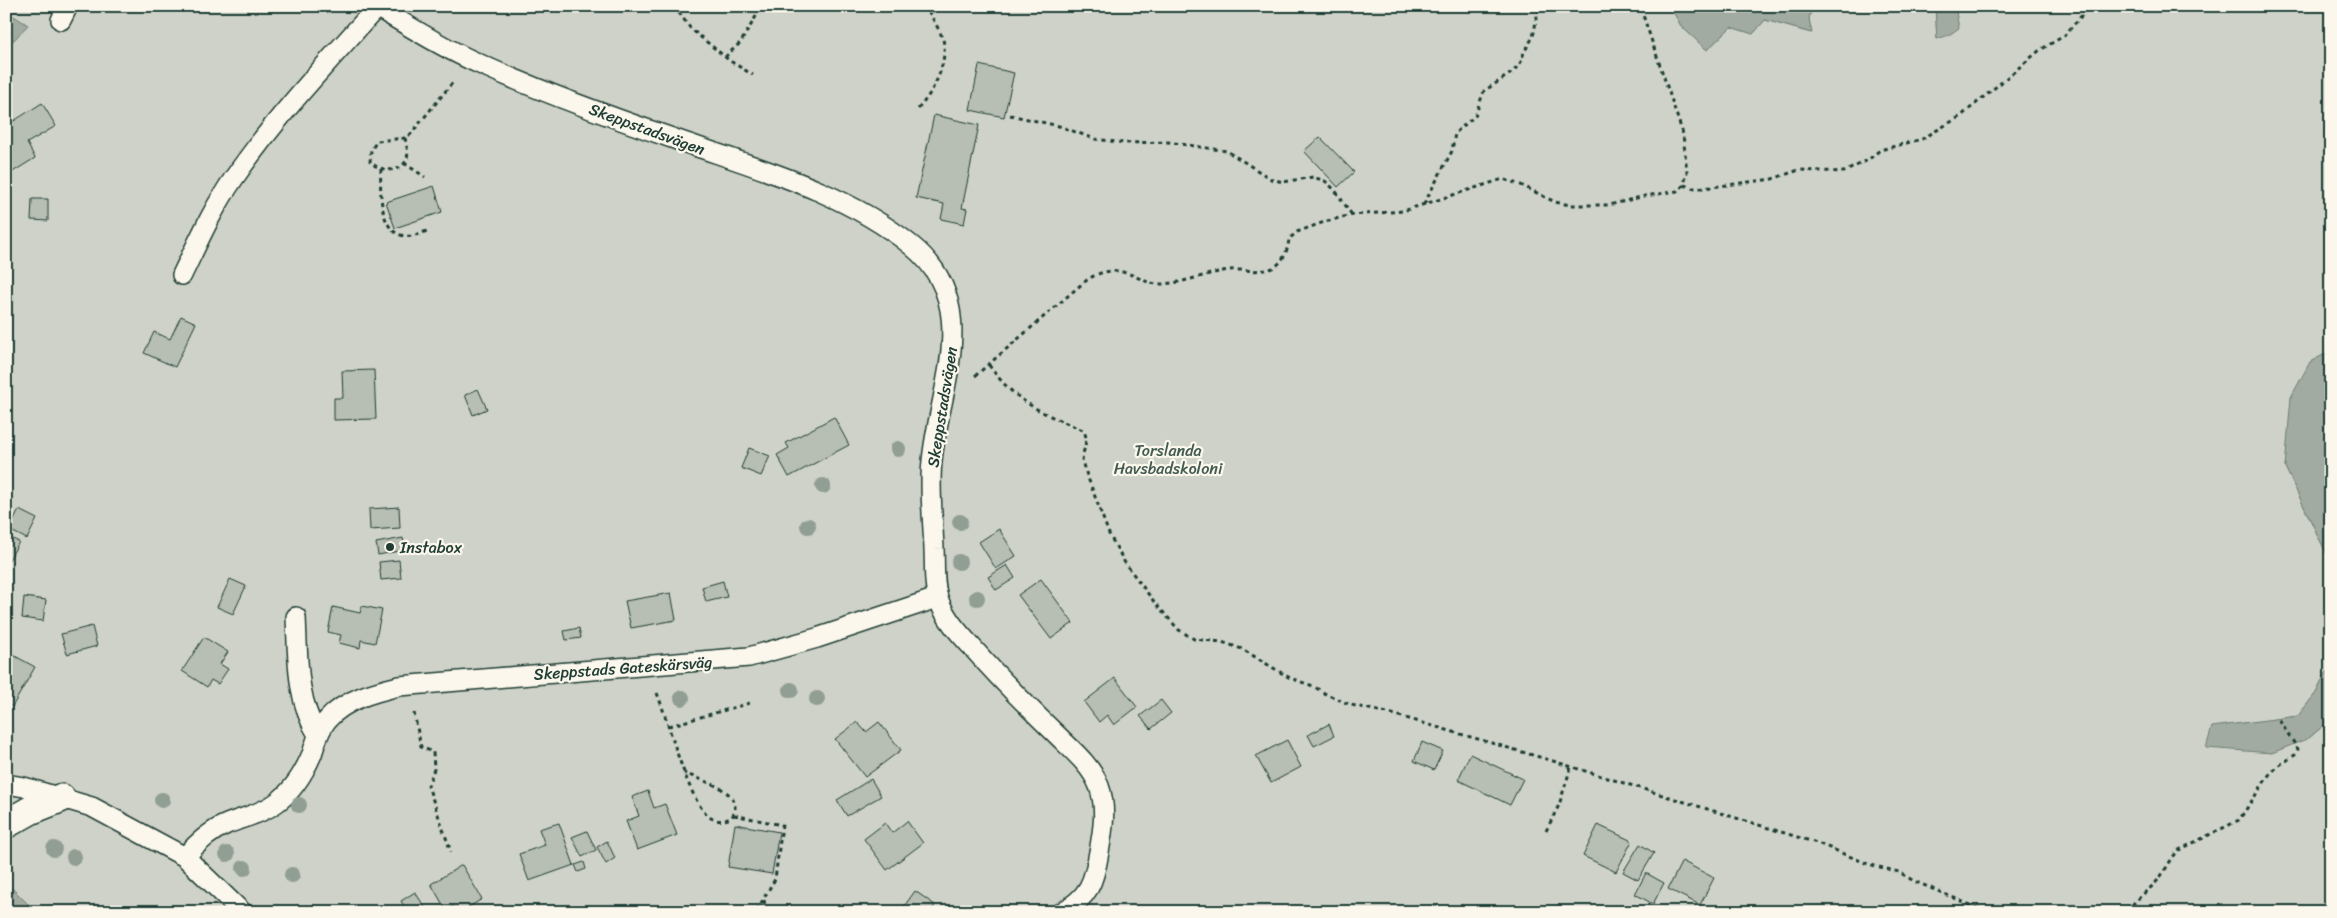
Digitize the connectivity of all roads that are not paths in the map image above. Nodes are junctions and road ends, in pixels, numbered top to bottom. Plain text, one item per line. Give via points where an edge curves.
1 (376, 7) edge
2 (182, 275) dead end
3 (937, 598) junction
4 (296, 617) dead end
5 (318, 735) junction
6 (6, 784) edge
7 (61, 798) junction
8 (6, 824) edge
9 (186, 857) junction
10 (242, 912) edge
11 (1062, 912) edge

1 - 2 lane via 234,178
1 - 3 lane, Skeppstadsvägen via 470,60 585,108 821,192 863,213 910,244 925,258 949,300 952,348 934,442 931,478
3 - 5 lane, Skeppstads Gateskärsväg via 764,654 698,663 386,689 357,698 327,720
3 - 11 lane, Skeppstadsvägen via 947,618 978,655 1083,761 1098,783 1104,804 1096,872 1087,894
4 - 5 lane via 304,707
5 - 9 lane, Skeppstads Gateskärsväg via 302,775 290,791 257,814 209,834
6 - 7 lane
7 - 8 street
7 - 9 lane via 92,807
9 - 10 lane

